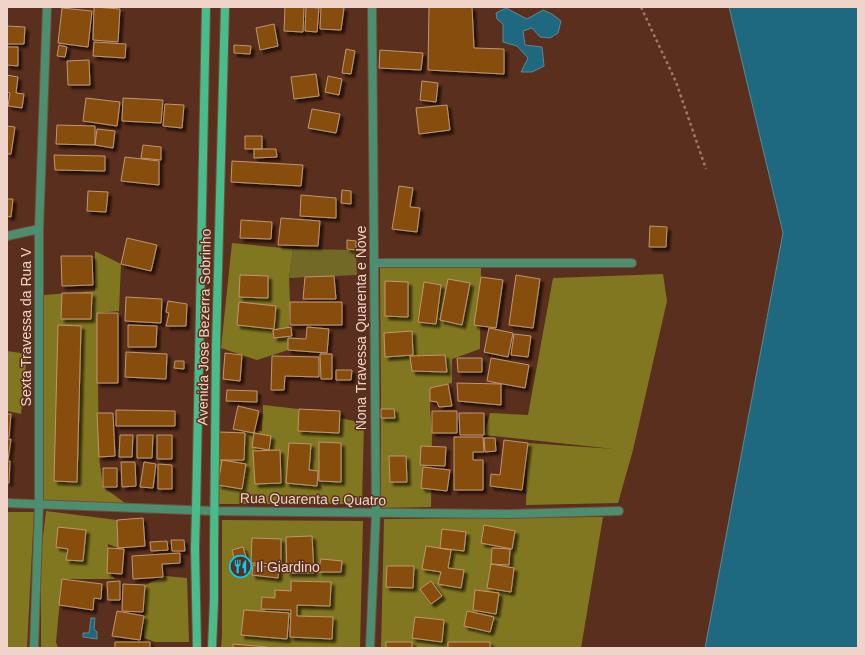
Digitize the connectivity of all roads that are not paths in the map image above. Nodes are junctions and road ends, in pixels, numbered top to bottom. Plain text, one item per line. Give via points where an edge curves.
1 (47, 7) edge
2 (206, 7) edge
3 (225, 7) edge
4 (372, 7) edge
5 (39, 229) junction
6 (7, 236) edge
7 (374, 263) junction
8 (632, 263) dead end
9 (7, 503) edge
10 (39, 504) junction
11 (196, 511) junction
12 (214, 511) junction
13 (376, 512) junction
14 (619, 512) dead end
15 (34, 648) edge
16 (197, 648) edge
17 (212, 648) edge
18 (370, 648) edge

1 - 5 street, Sexta Travessa da Rua V
2 - 11 main road, Avenida Jose Bezerra Sobrinho
3 - 12 main road, Avenida Jose Bezerra Sobrinho
4 - 7 street, Nona Travessa Quarenta e Nove
5 - 6 street
5 - 10 street, Sexta Travessa da Rua V
7 - 8 street
7 - 13 street, Nona Travessa Quarenta e Nove
9 - 10 street, Rua Quarenta e Quatro
10 - 11 street, Rua Quarenta e Quatro
10 - 15 street, Sexta Travessa da Rua V
11 - 12 street, Rua Quarenta e Quatro
11 - 16 main road, Avenida Jose Bezerra Sobrinho
12 - 13 street, Rua Quarenta e Quatro
12 - 17 main road, Avenida Jose Bezerra Sobrinho
13 - 14 street, Rua Quarenta e Quatro
13 - 18 street, Nona Travessa Quarenta e Nove

